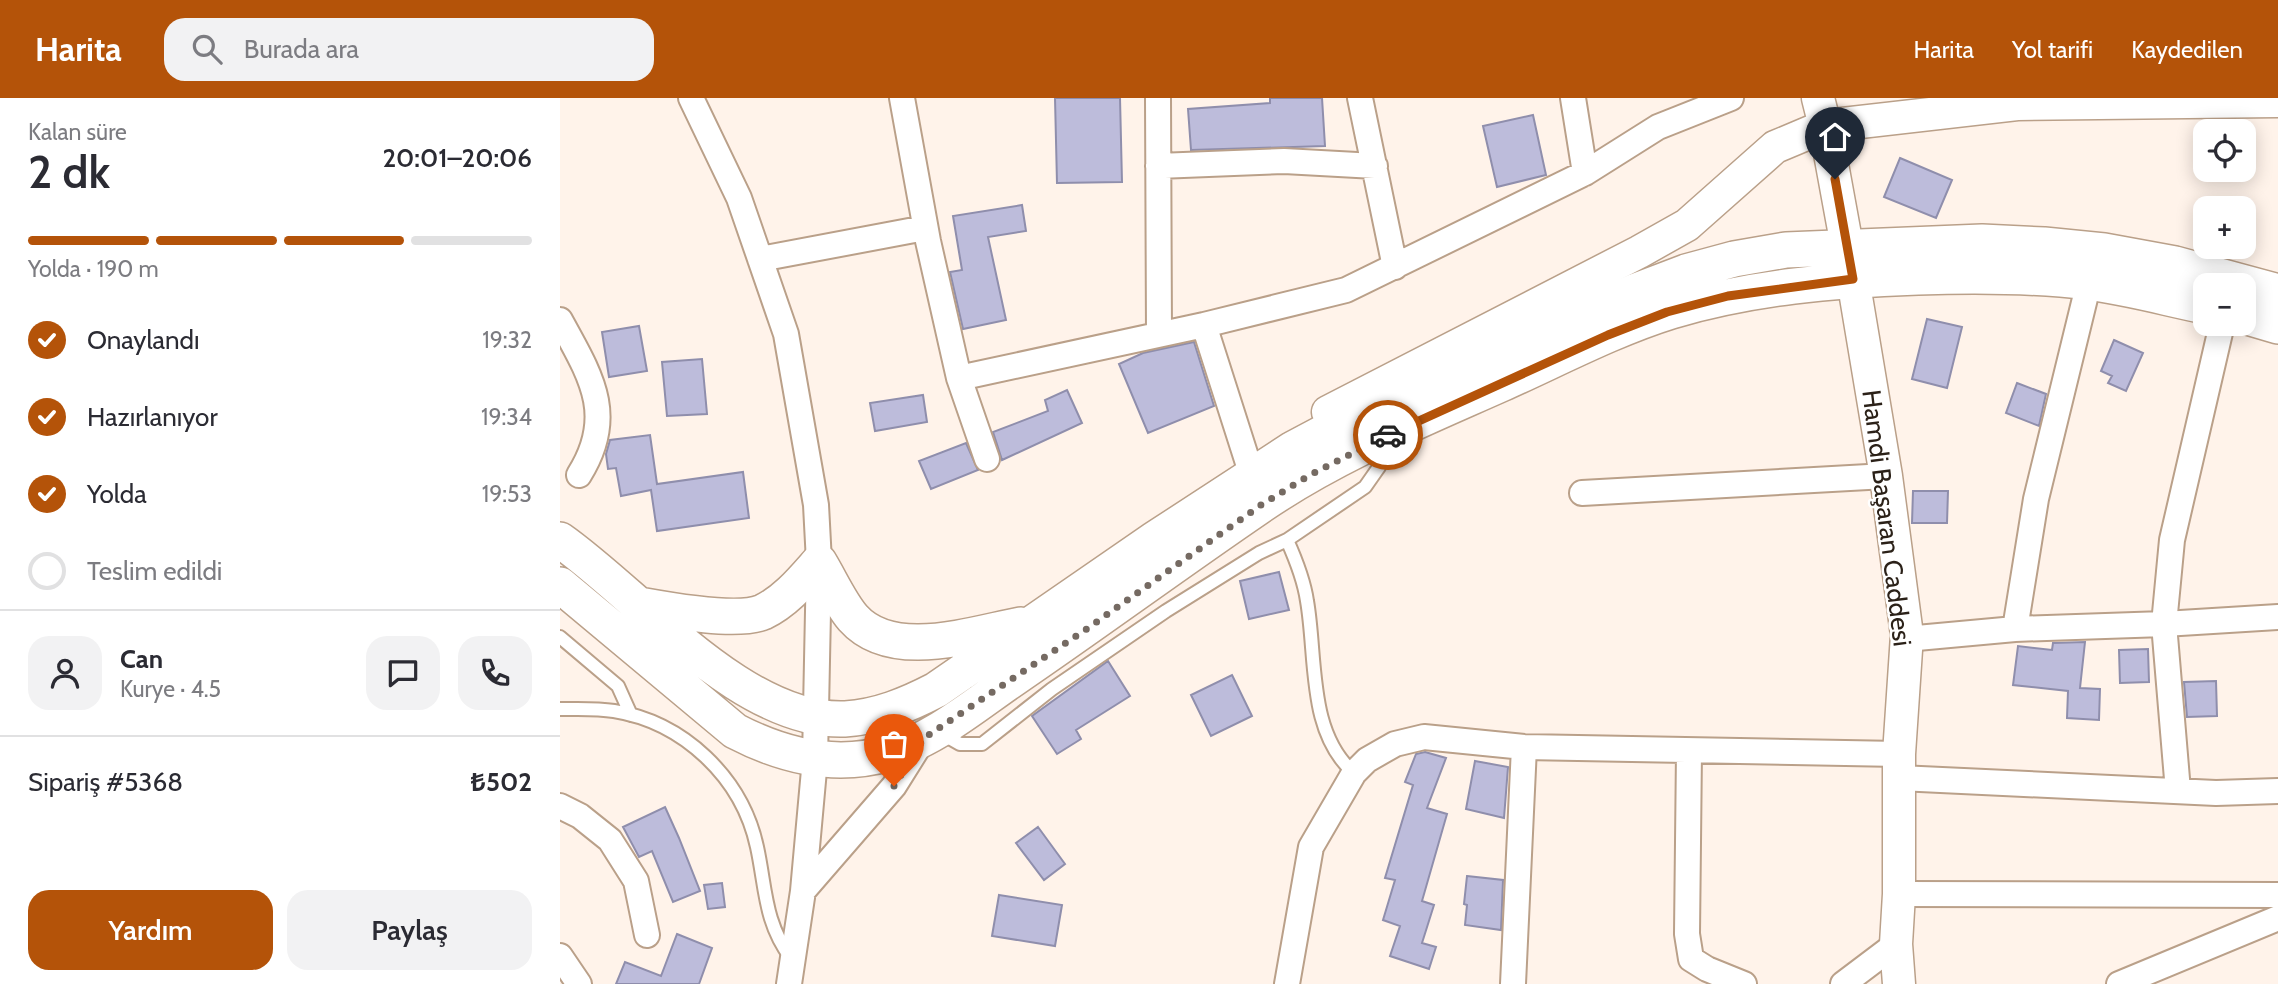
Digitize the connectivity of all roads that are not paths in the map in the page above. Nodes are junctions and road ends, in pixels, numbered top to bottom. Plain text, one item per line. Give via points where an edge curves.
1 (691, 98) edge
2 (902, 98) edge
3 (1158, 98) edge
4 (1360, 98) edge
5 (1573, 98) edge
6 (1731, 98) edge
7 (2017, 101) edge
8 (2278, 101) edge
9 (1677, 109) edge
10 (1821, 112) edge
11 (1158, 166) junction
12 (1375, 166) junction
13 (1585, 173) junction
14 (925, 228) junction
15 (760, 259) junction
16 (1850, 262) junction
17 (1395, 267) junction
18 (2089, 282) junction
19 (2278, 292) edge
20 (2193, 304) edge
21 (560, 320) edge
22 (2256, 320) edge
23 (1203, 325) junction
24 (2278, 326) edge
25 (1160, 334) junction
26 (2219, 336) edge
27 (959, 378) junction
28 (1394, 432) junction
29 (987, 459) dead end
30 (579, 475) dead end
31 (1886, 476) junction
32 (1254, 481) junction
33 (1582, 493) dead end
34 (560, 540) edge
35 (1287, 540) junction
36 (819, 562) junction
37 (560, 585) edge
38 (636, 604) junction
39 (2278, 617) edge
40 (1031, 623) junction
41 (2164, 624) junction
42 (2015, 629) junction
43 (560, 638) edge
44 (1906, 639) junction
45 (560, 709) edge
46 (631, 715) junction
47 (817, 717) junction
48 (930, 734) junction
49 (1524, 747) junction
50 (1689, 751) junction
51 (815, 759) junction
52 (1899, 766) junction
53 (1354, 773) junction
54 (2178, 791) junction
55 (2278, 791) edge
56 (560, 806) edge
57 (803, 891) junction
58 (1899, 894) junction
59 (2278, 895) edge
60 (2278, 918) edge
61 (647, 935) dead end
62 (1896, 944) junction
63 (560, 956) edge
64 (791, 972) edge
65 (579, 984) edge
66 (1287, 984) edge
67 (1513, 984) edge
68 (1744, 984) edge
69 (1843, 984) edge
70 (1899, 984) edge
71 (2119, 984) edge

1 - 15 street via 739,198
2 - 14 street
3 - 11 street
4 - 12 street
5 - 13 street
6 - 9 street
7 - 8 street
7 - 10 street
9 - 13 street via 1658,127
10 - 16 street, Hamdi Başaran Caddesi
10 - 32 street via 1687,225 1324,415
11 - 12 street via 1284,161
11 - 25 street
12 - 17 street
13 - 17 street
14 - 15 street
14 - 27 street
15 - 36 street via 786,334 814,491
16 - 18 main road via 1963,275
16 - 19 main road via 1982,242 2068,247 2175,264
16 - 28 main road via 1667,312
16 - 31 street, Hamdi Başaran Caddesi
16 - 32 main road via 1786,250 1686,272 1342,422
17 - 23 street via 1346,290
18 - 20 main road
18 - 42 street via 2036,499
21 - 30 street via 588,371 598,406 594,447
22 - 24 main road
23 - 25 street
23 - 32 street
25 - 27 street
26 - 41 street via 2172,540
27 - 29 street
28 - 32 main road via 1310,475
28 - 35 lane via 1365,487
31 - 33 street
31 - 44 street, Hamdi Başaran Caddesi
32 - 40 main road
32 - 48 main road via 1088,628
34 - 38 main road
35 - 48 lane via 1155,619 1052,689 982,744 960,744
35 - 53 lane via 1308,603 1327,737 1341,762
36 - 38 main road via 790,594 761,612 729,616
36 - 40 main road via 854,619 879,637 907,643 944,640
36 - 47 street
37 - 51 main road via 734,731 789,755
38 - 47 main road via 761,698
39 - 41 street
40 - 47 main road via 936,690 906,705 856,717
41 - 42 street
41 - 54 street
42 - 44 street
43 - 46 lane via 618,686
44 - 52 street, Hamdi Başaran Caddesi
45 - 46 lane
46 - 64 lane via 684,739 733,790 751,826 772,923
47 - 51 street
48 - 51 main road via 862,759
48 - 57 street via 894,786
49 - 50 street
49 - 53 street via 1424,737 1395,744
49 - 67 street
50 - 52 street
50 - 68 street via 1691,959
51 - 57 street
52 - 54 street
52 - 58 street, Hamdi Başaran Caddesi
53 - 66 street via 1311,847
54 - 55 street
56 - 61 street via 610,840 636,881
57 - 64 street
58 - 59 street
58 - 62 street, Hamdi Başaran Caddesi
60 - 71 street
62 - 69 street
62 - 70 street, Hamdi Başaran Caddesi
63 - 65 street

